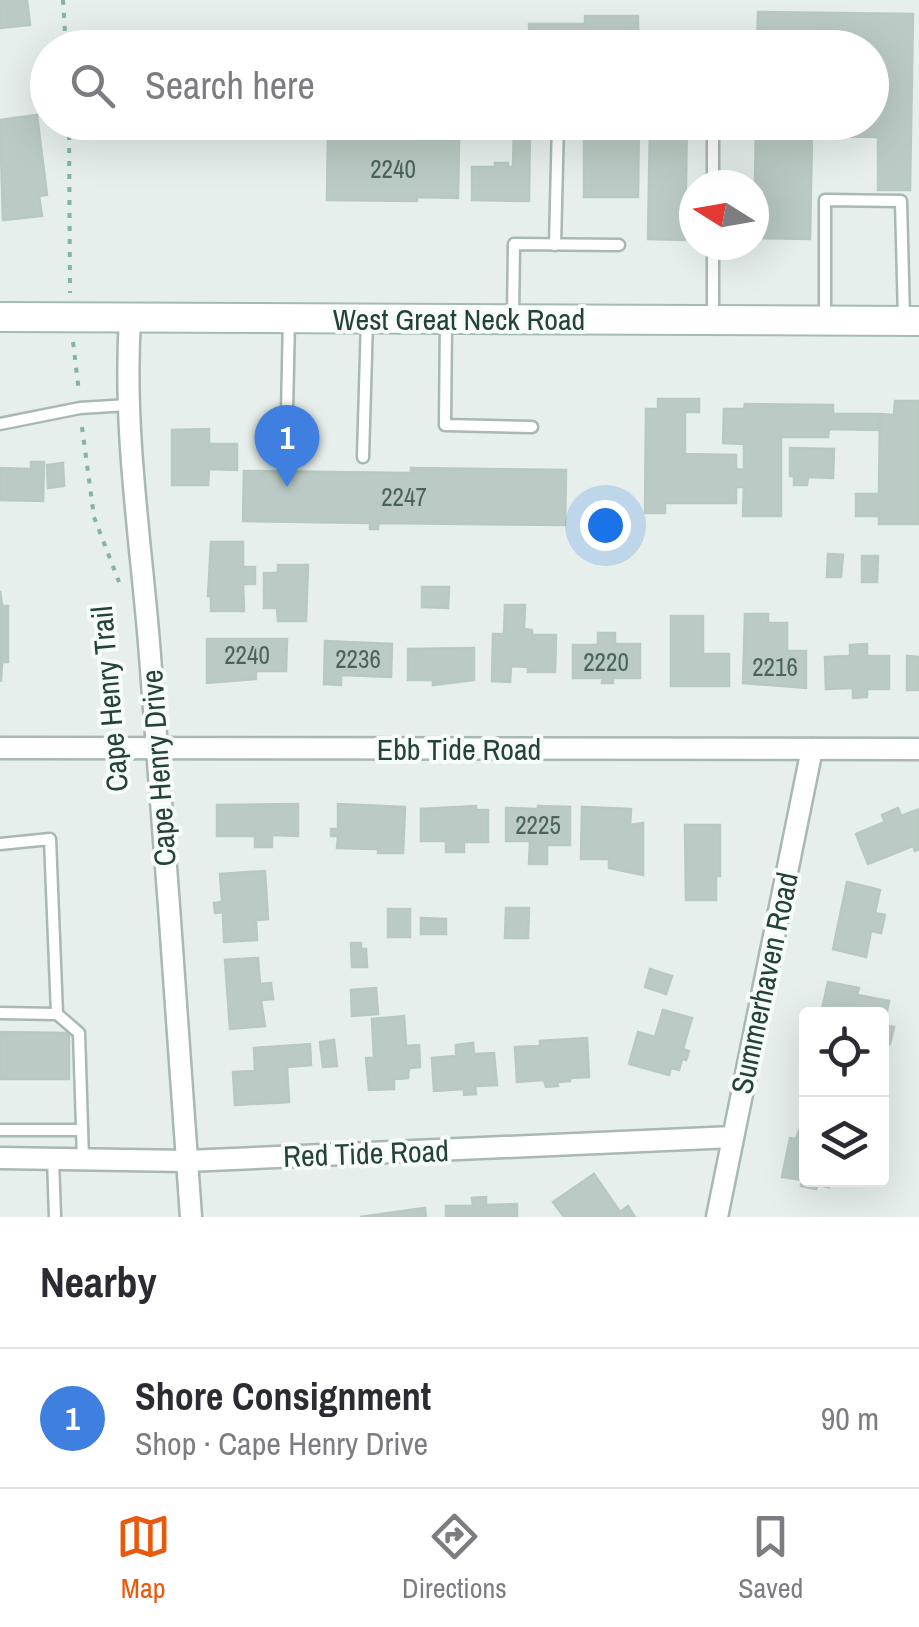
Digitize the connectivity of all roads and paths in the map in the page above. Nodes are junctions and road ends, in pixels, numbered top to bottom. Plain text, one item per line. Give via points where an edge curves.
1 (63, 0) edge
2 (65, 30) edge
3 (69, 140) edge
4 (558, 140) edge
5 (713, 140) edge
6 (713, 170) edge
7 (556, 245) junction
8 (619, 246) dead end
9 (713, 260) edge
10 (0, 317) edge
11 (70, 318) junction
12 (130, 319) junction
13 (289, 319) junction
14 (366, 319) junction
15 (446, 319) junction
16 (513, 319) junction
17 (713, 319) junction
18 (825, 320) junction
19 (911, 321) edge
20 (128, 405) junction
21 (80, 408) junction
22 (0, 424) edge
23 (532, 428) dead end
24 (363, 457) dead end
25 (286, 458) dead end
26 (124, 597) dead end
27 (0, 748) edge
28 (812, 749) junction
29 (919, 749) edge
30 (157, 750) junction
31 (0, 844) edge
32 (0, 1013) edge
33 (57, 1014) junction
34 (0, 1130) edge
35 (82, 1130) junction
36 (732, 1137) junction
37 (0, 1158) edge
38 (53, 1158) junction
39 (83, 1159) junction
40 (187, 1160) junction
41 (55, 1217) edge
42 (191, 1217) edge
43 (717, 1217) edge

1 - 2 path
3 - 11 path, Cape Henry Trail
4 - 7 lane
5 - 6 lane
7 - 8 lane
7 - 16 lane via 514,244
9 - 17 lane
10 - 11 street, West Great Neck Road
11 - 12 street, West Great Neck Road
11 - 21 path, Cape Henry Trail
12 - 13 street, West Great Neck Road
12 - 20 street, Cape Henry Drive
13 - 14 street, West Great Neck Road
13 - 25 lane
14 - 15 street, West Great Neck Road
14 - 24 lane
15 - 16 street, West Great Neck Road
15 - 23 lane via 445,425
16 - 17 street, West Great Neck Road
17 - 18 street, West Great Neck Road
18 - 19 street, West Great Neck Road
18 - 19 lane via 825,200 901,201
20 - 21 lane
20 - 30 street, Cape Henry Drive
21 - 22 lane
21 - 26 path, Cape Henry Trail via 94,517
27 - 30 street, Ebb Tide Road
28 - 29 street, Ebb Tide Road
28 - 30 street, Ebb Tide Road
28 - 36 street, Summerhaven Road
30 - 40 street, Cape Henry Drive
31 - 33 lane via 50,839
32 - 33 lane
33 - 35 lane via 78,1033
34 - 35 lane
35 - 39 lane
36 - 40 street, Red Tide Road
36 - 43 street, Summerhaven Road
37 - 38 street, Red Tide Road
38 - 39 street, Red Tide Road
38 - 41 lane
39 - 40 street, Red Tide Road
40 - 42 street, Cape Henry Drive

